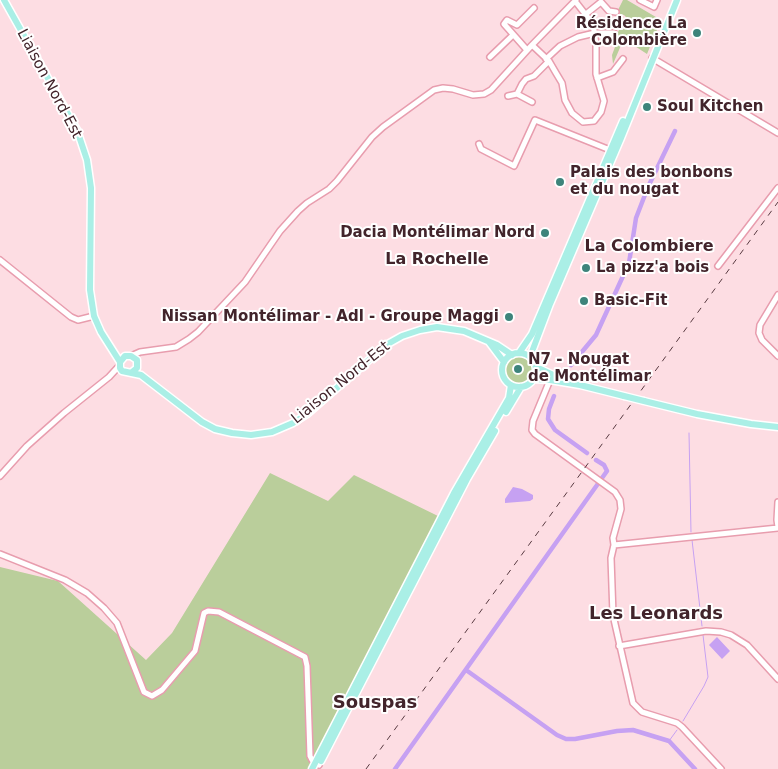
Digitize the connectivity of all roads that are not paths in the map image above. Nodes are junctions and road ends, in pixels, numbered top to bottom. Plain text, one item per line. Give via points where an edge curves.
1 (4, 0) edge
2 (576, 0) edge
3 (640, 0) edge
4 (658, 0) edge
5 (677, 0) edge
6 (534, 8) dead end
7 (616, 12) dead end
8 (586, 14) junction
9 (517, 25) junction
10 (595, 32) junction
11 (512, 33) junction
12 (614, 33) dead end
13 (532, 45) junction
14 (527, 50) junction
15 (490, 57) dead end
16 (652, 58) junction
17 (623, 59) dead end
18 (548, 60) junction
19 (644, 77) junction
20 (597, 78) junction
21 (517, 94) junction
22 (508, 96) dead end
23 (532, 102) dead end
24 (778, 133) edge
25 (479, 144) dead end
26 (610, 150) junction
27 (778, 188) edge
28 (0, 260) edge
29 (718, 266) dead end
30 (778, 295) edge
31 (94, 316) junction
32 (489, 341) junction
33 (110, 345) junction
34 (150, 351) junction
35 (519, 353) junction
36 (512, 355) junction
37 (128, 356) junction
38 (778, 356) edge
39 (530, 357) junction
40 (504, 362) junction
41 (120, 364) junction
42 (137, 364) junction
43 (536, 367) junction
44 (124, 372) junction
45 (132, 372) junction
46 (109, 377) junction
47 (534, 379) junction
48 (550, 380) junction
49 (149, 381) junction
50 (510, 385) junction
51 (580, 385) junction
52 (521, 387) junction
53 (778, 426) edge
54 (0, 476) edge
55 (778, 502) edge
56 (778, 528) edge
57 (614, 545) junction
58 (0, 554) edge
59 (619, 646) junction
60 (778, 679) edge
61 (316, 766) edge
62 (720, 769) edge

1 - 31 main road, Liaison Nord-Est via 77,130 87,160 90,290
2 - 8 street
2 - 13 street
3 - 4 street via 654,7
5 - 16 main road
6 - 9 street
7 - 8 street via 609,11 601,2
8 - 10 street
9 - 11 street
9 - 11 street via 508,20 504,24
10 - 12 street
10 - 18 street via 560,46
10 - 20 street
11 - 14 street
11 - 15 street
13 - 14 street
13 - 18 street
14 - 34 street via 484,94 473,95 443,88 434,90 382,127 337,181 307,203 280,231 245,282 198,332 176,347
16 - 19 main road
16 - 24 street
17 - 20 street via 613,72
18 - 20 street via 562,83 572,114 583,122 594,121 602,112 604,101
18 - 21 street via 534,76 526,79
19 - 26 main road
19 - 39 main road
21 - 22 street
21 - 23 street
25 - 26 street via 481,149 514,166 532,122 538,120
26 - 35 main road via 532,334
27 - 29 street
28 - 31 street via 71,317 78,320
30 - 38 street via 760,325 759,333
31 - 33 main road, Liaison Nord-Est
32 - 36 main road, Liaison Nord-Est
32 - 40 main road
32 - 49 main road, Liaison Nord-Est via 453,328 420,330 402,336 386,345 300,419 272,432 251,435 215,429
33 - 37 main road, Liaison Nord-Est
33 - 41 main road, Liaison Nord-Est
34 - 37 street
34 - 42 street
35 - 36 main road
35 - 39 main road
36 - 40 main road
37 - 41 main road
37 - 42 main road, Liaison Nord-Est
39 - 43 main road
40 - 50 main road via 503,375
41 - 44 main road, Liaison Nord-Est
41 - 46 street
42 - 45 main road
42 - 49 main road, Liaison Nord-Est
43 - 47 main road
43 - 51 main road
44 - 45 main road
44 - 46 street
45 - 49 main road, Liaison Nord-Est
46 - 54 street via 27,446
47 - 48 main road
47 - 52 main road
48 - 51 main road
48 - 57 street via 532,420 532,430 618,495 621,505
50 - 52 main road
50 - 61 main road via 509,398 454,493
51 - 53 main road, bridge via 697,414
52 - 61 main road via 467,479
55 - 56 street
56 - 57 street
57 - 59 street via 611,558 613,615
58 - 61 street via 87,592 117,623 144,692 152,696 162,690 195,651 204,613 208,611 220,612 305,657 310,756
59 - 60 street via 706,631 721,632 747,645
59 - 62 street via 637,709 677,723

